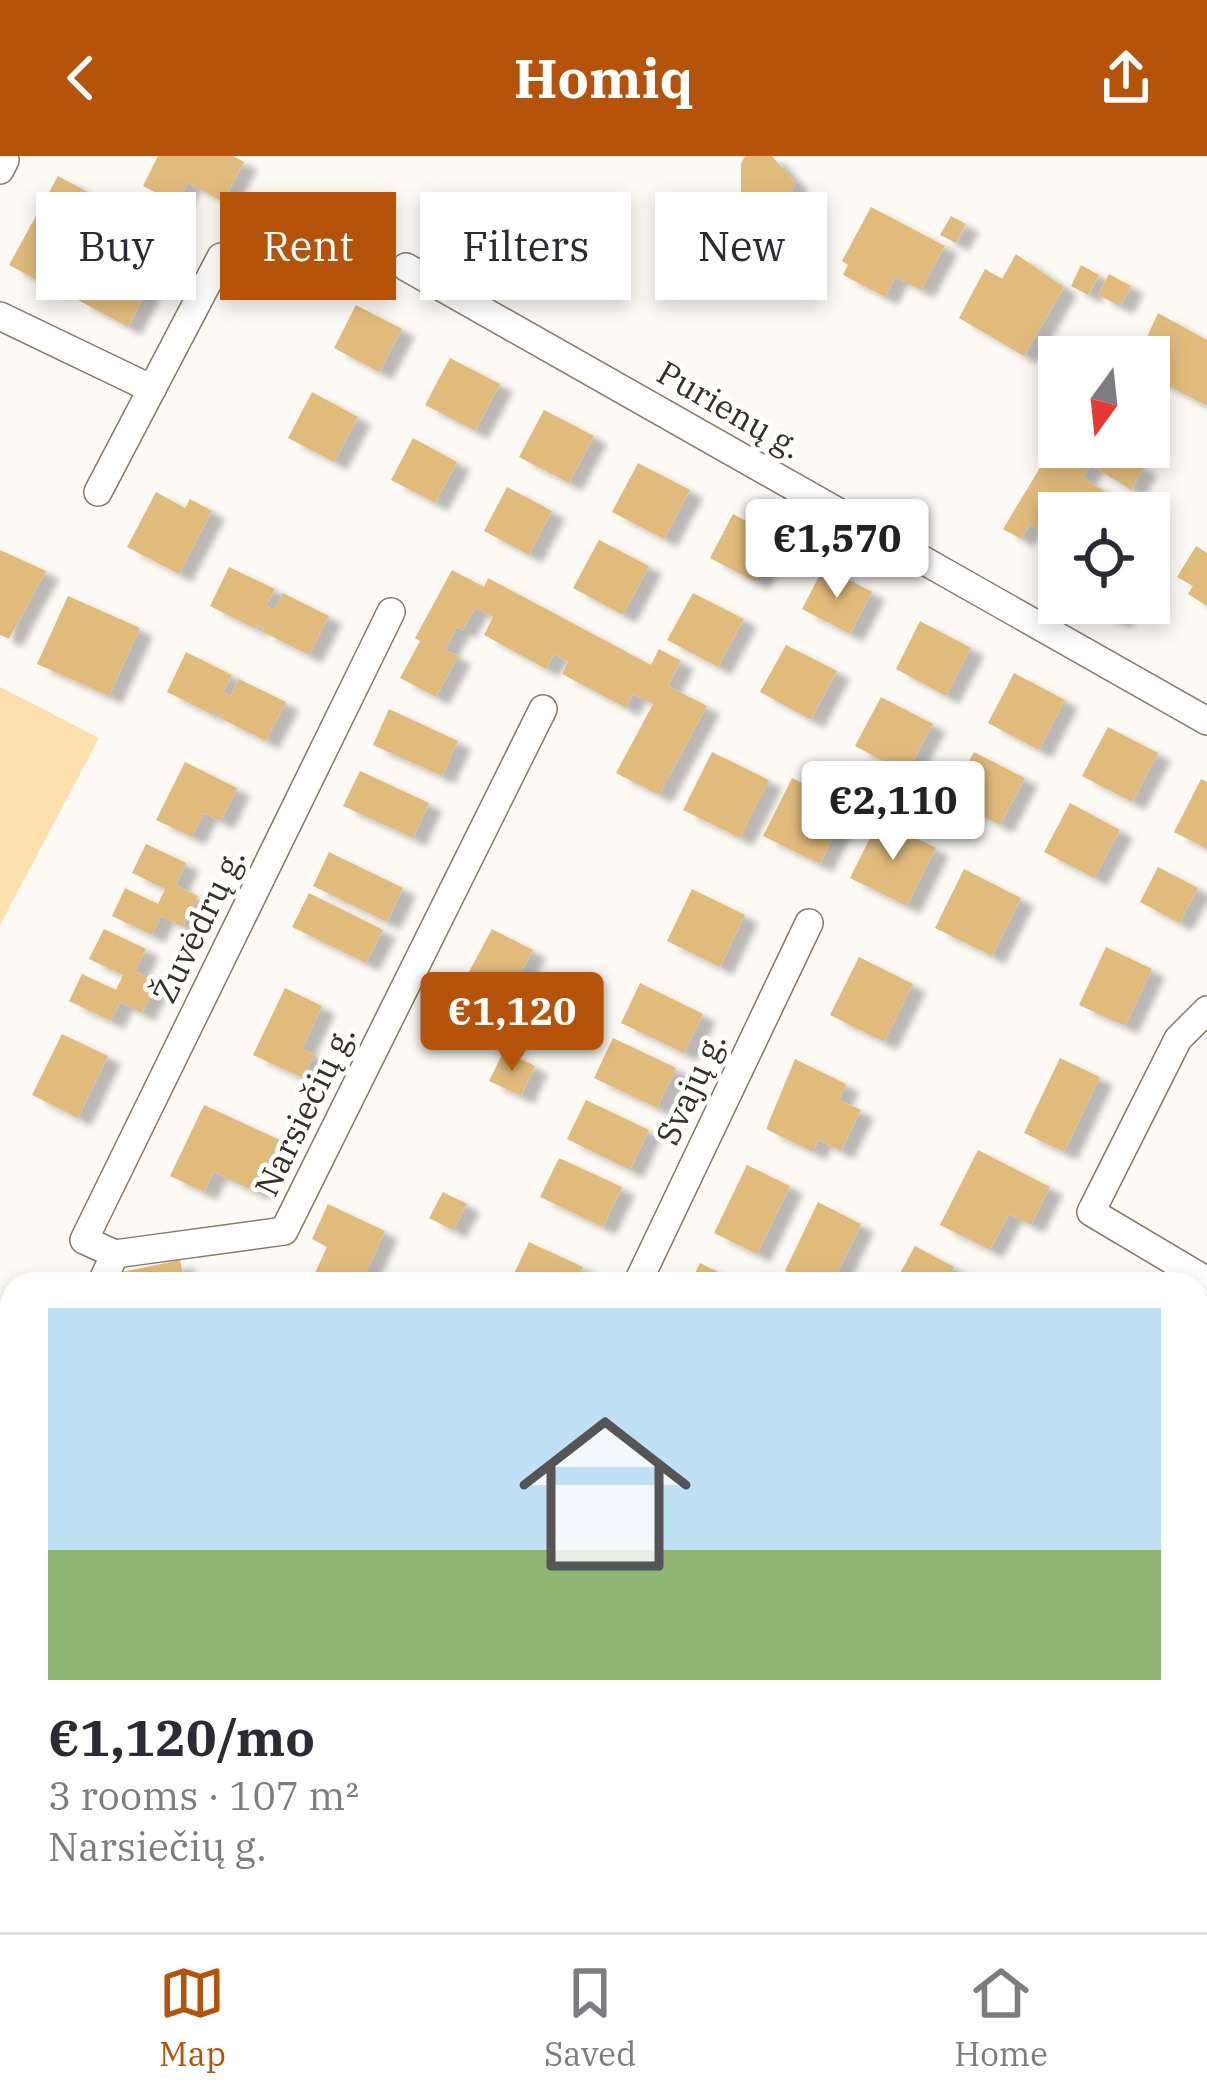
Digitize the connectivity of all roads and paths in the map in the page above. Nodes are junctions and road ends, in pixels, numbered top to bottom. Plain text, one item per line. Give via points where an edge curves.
1 (220, 259) edge
2 (406, 267) dead end
3 (0, 316) edge
4 (152, 389) junction
5 (98, 492) dead end
6 (391, 612) dead end
7 (543, 709) dead end
8 (1207, 721) edge
9 (808, 923) dead end
10 (1207, 1010) edge
11 (115, 1254) junction
12 (107, 1272) edge
13 (643, 1272) edge
14 (1192, 1272) edge

1 - 4 street
2 - 8 street, Purienų g.
3 - 4 street
4 - 5 street
6 - 11 street, Žuvėdrų g. via 84,1240
7 - 11 street, Narsiečių g. via 284,1232
9 - 13 street, Svajų g.
10 - 14 street via 1178,1039 1091,1212
11 - 12 street

